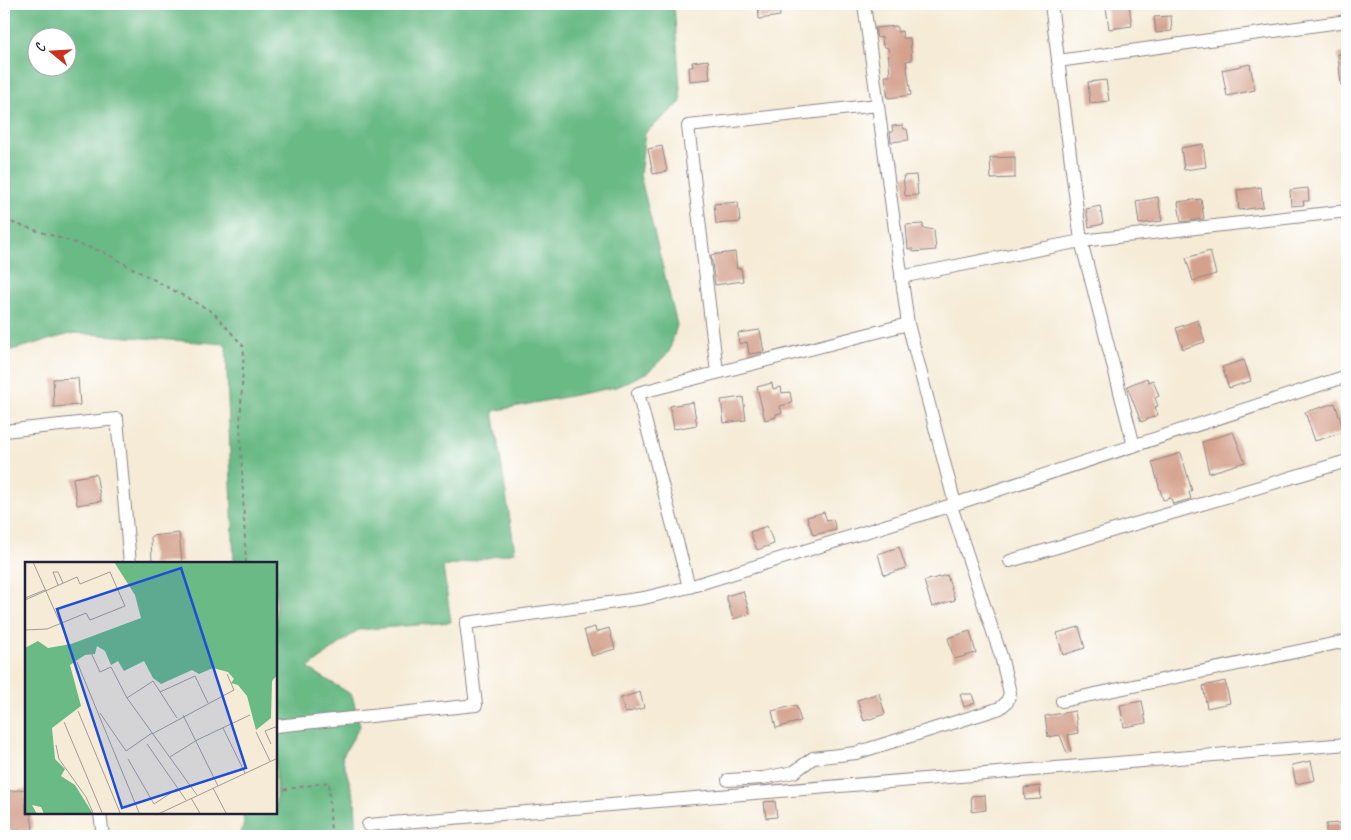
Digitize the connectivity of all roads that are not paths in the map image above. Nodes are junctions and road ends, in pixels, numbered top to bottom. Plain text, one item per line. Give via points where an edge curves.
1 (864, 4) edge
2 (1051, 4) edge
3 (1347, 20) edge
4 (1058, 61) junction
5 (878, 106) junction
6 (1347, 211) edge
7 (1081, 241) junction
8 (901, 276) junction
9 (908, 324) junction
10 (717, 372) junction
11 (1347, 376) edge
12 (4, 431) edge
13 (1134, 446) junction
14 (1347, 463) edge
15 (953, 505) junction
16 (1010, 561) dead end
17 (130, 562) edge
18 (689, 587) junction
19 (1347, 641) edge
20 (1062, 701) dead end
21 (278, 726) edge
22 (1347, 744) edge
23 (728, 780) dead end
24 (100, 815) edge
25 (368, 825) dead end
26 (103, 836) edge

1 - 5 lane
2 - 4 lane
3 - 4 lane
4 - 7 lane
5 - 8 lane
5 - 10 lane via 688,126
6 - 7 lane
7 - 8 lane
7 - 13 lane
8 - 9 lane
9 - 10 lane
9 - 15 lane
10 - 18 lane via 638,393
11 - 13 lane
12 - 17 lane via 117,418
13 - 15 lane
14 - 16 lane
15 - 18 lane
15 - 23 lane via 1001,656 1010,693 1007,702 1000,708 856,754 813,758 794,772
18 - 21 lane via 644,598 466,623 476,705
19 - 20 lane
22 - 25 lane
24 - 26 lane

